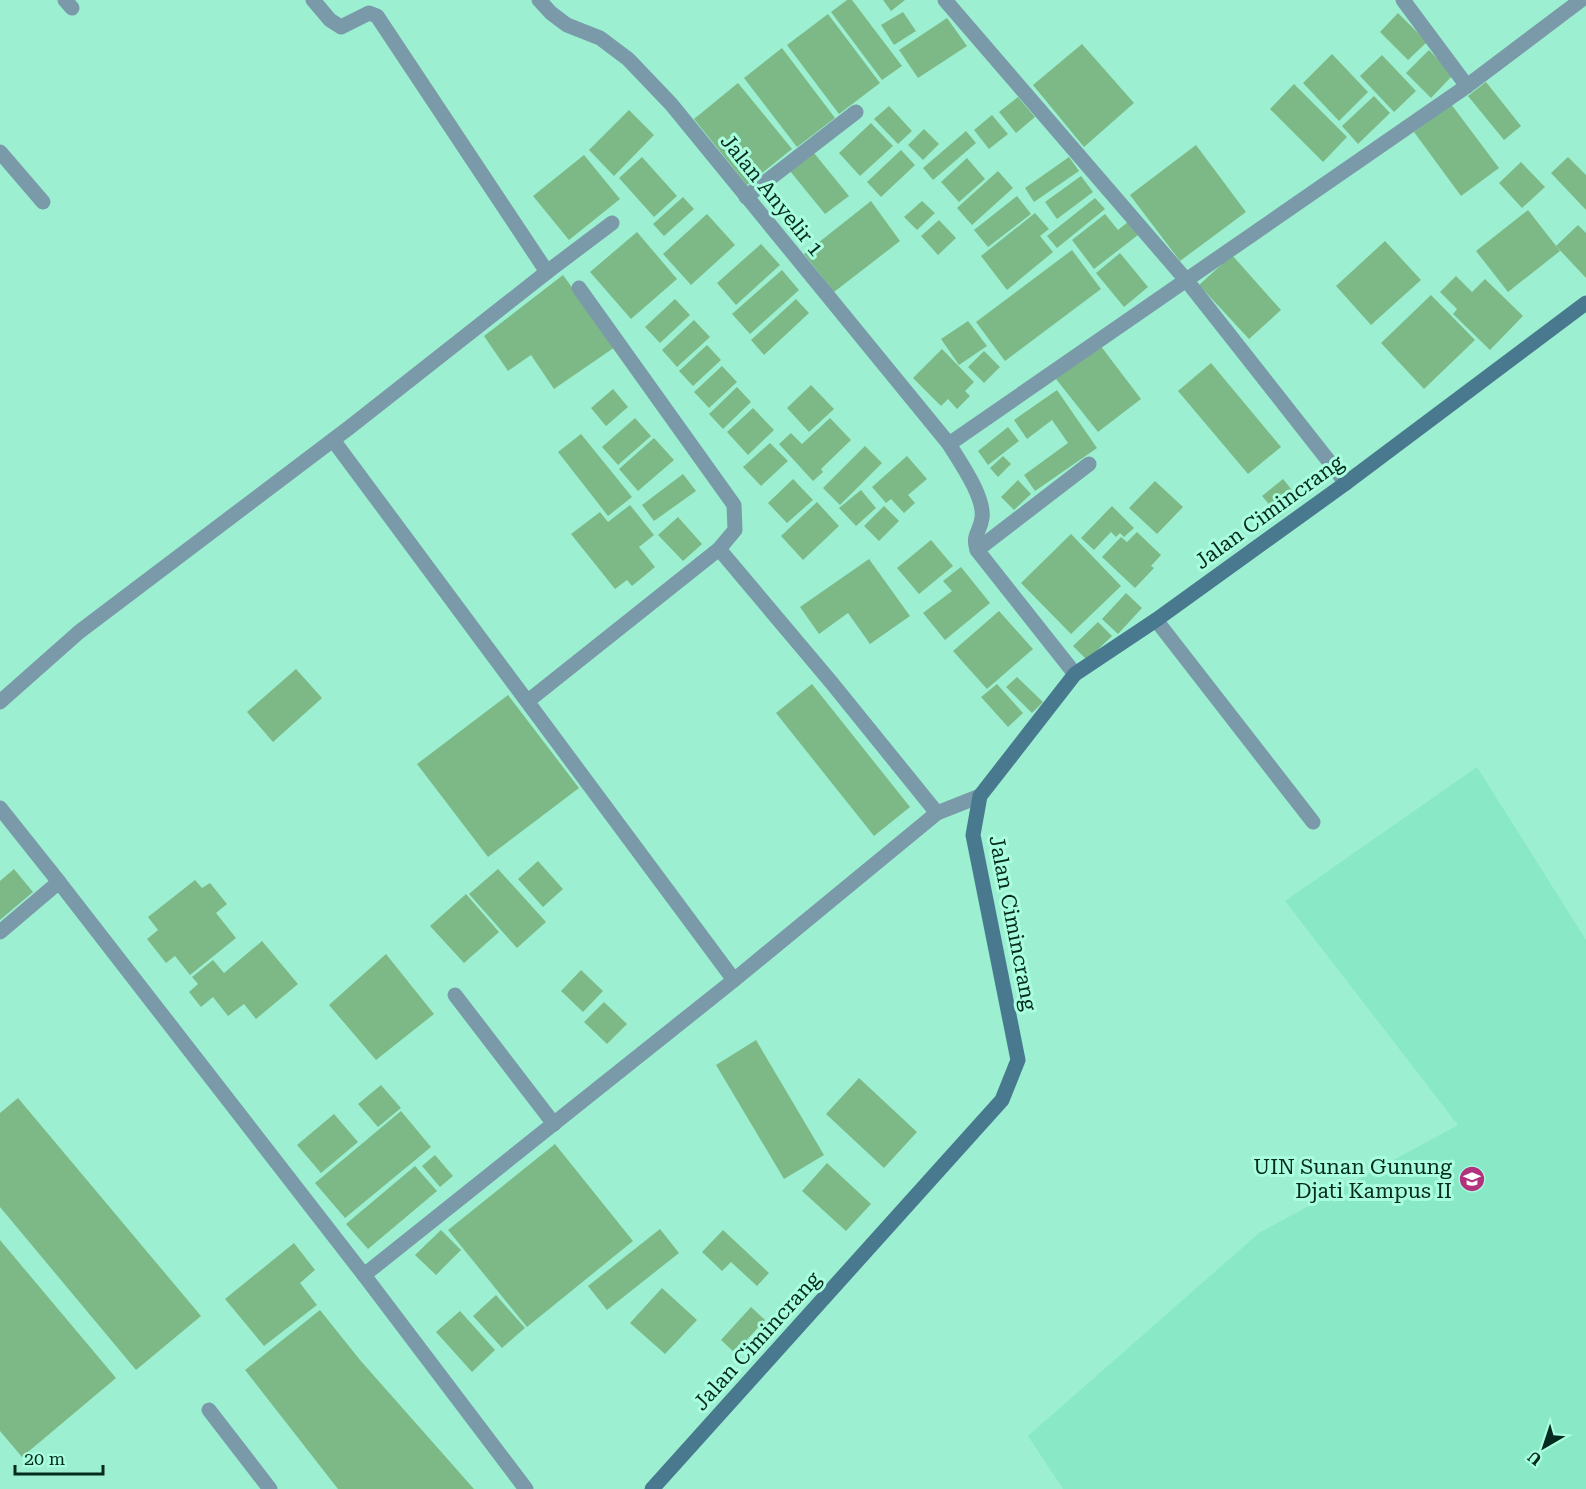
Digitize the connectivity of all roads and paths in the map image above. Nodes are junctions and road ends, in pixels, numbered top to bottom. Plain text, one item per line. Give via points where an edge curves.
1 (313, 0) edge
2 (539, 0) edge
3 (945, 0) edge
4 (1403, 0) edge
5 (1581, 0) edge
6 (1467, 86) junction
7 (856, 112) dead end
8 (0, 152) edge
9 (746, 197) junction
10 (44, 202) dead end
11 (612, 223) dead end
12 (547, 272) junction
13 (1186, 281) junction
14 (579, 288) dead end
15 (1586, 303) edge
16 (333, 440) junction
17 (950, 444) junction
18 (1089, 464) dead end
19 (1346, 483) junction
20 (719, 549) junction
21 (977, 550) junction
22 (1156, 620) junction
23 (1075, 674) junction
24 (528, 701) junction
25 (0, 702) edge
26 (980, 796) junction
27 (0, 808) edge
28 (936, 813) junction
29 (1312, 822) dead end
30 (59, 882) junction
31 (0, 932) edge
32 (734, 980) junction
33 (456, 995) dead end
34 (554, 1124) junction
35 (364, 1275) junction
36 (209, 1410) dead end
37 (270, 1489) edge
38 (526, 1489) edge
39 (651, 1489) edge

1 - 12 street via 340,27 369,13 377,16
2 - 9 street, Jalan Anyelir 1 via 567,25 600,38 628,59 671,104
3 - 13 street
4 - 6 street
5 - 6 street
6 - 13 street
7 - 9 street
8 - 10 street
9 - 17 street, Jalan Anyelir 1
11 - 12 street
12 - 16 street
13 - 17 street
13 - 19 street
14 - 20 street via 734,505 735,530
15 - 19 main road, Jalan Cimincrang
16 - 24 street
16 - 25 street via 79,632
17 - 21 street, Jalan Anyelir 1 via 977,494 982,517 974,540
18 - 21 street
19 - 22 main road, Jalan Cimincrang
20 - 24 street
20 - 28 street
21 - 23 street
22 - 23 main road, Jalan Cimincrang
22 - 29 street
23 - 26 main road, Jalan Cimincrang
24 - 32 street
26 - 28 street
26 - 39 main road, Jalan Cimincrang via 973,835 1017,1060 1002,1100
27 - 30 street
28 - 32 street
30 - 31 street
30 - 35 street
32 - 34 street
33 - 34 street
34 - 35 street
35 - 38 street
36 - 37 street

